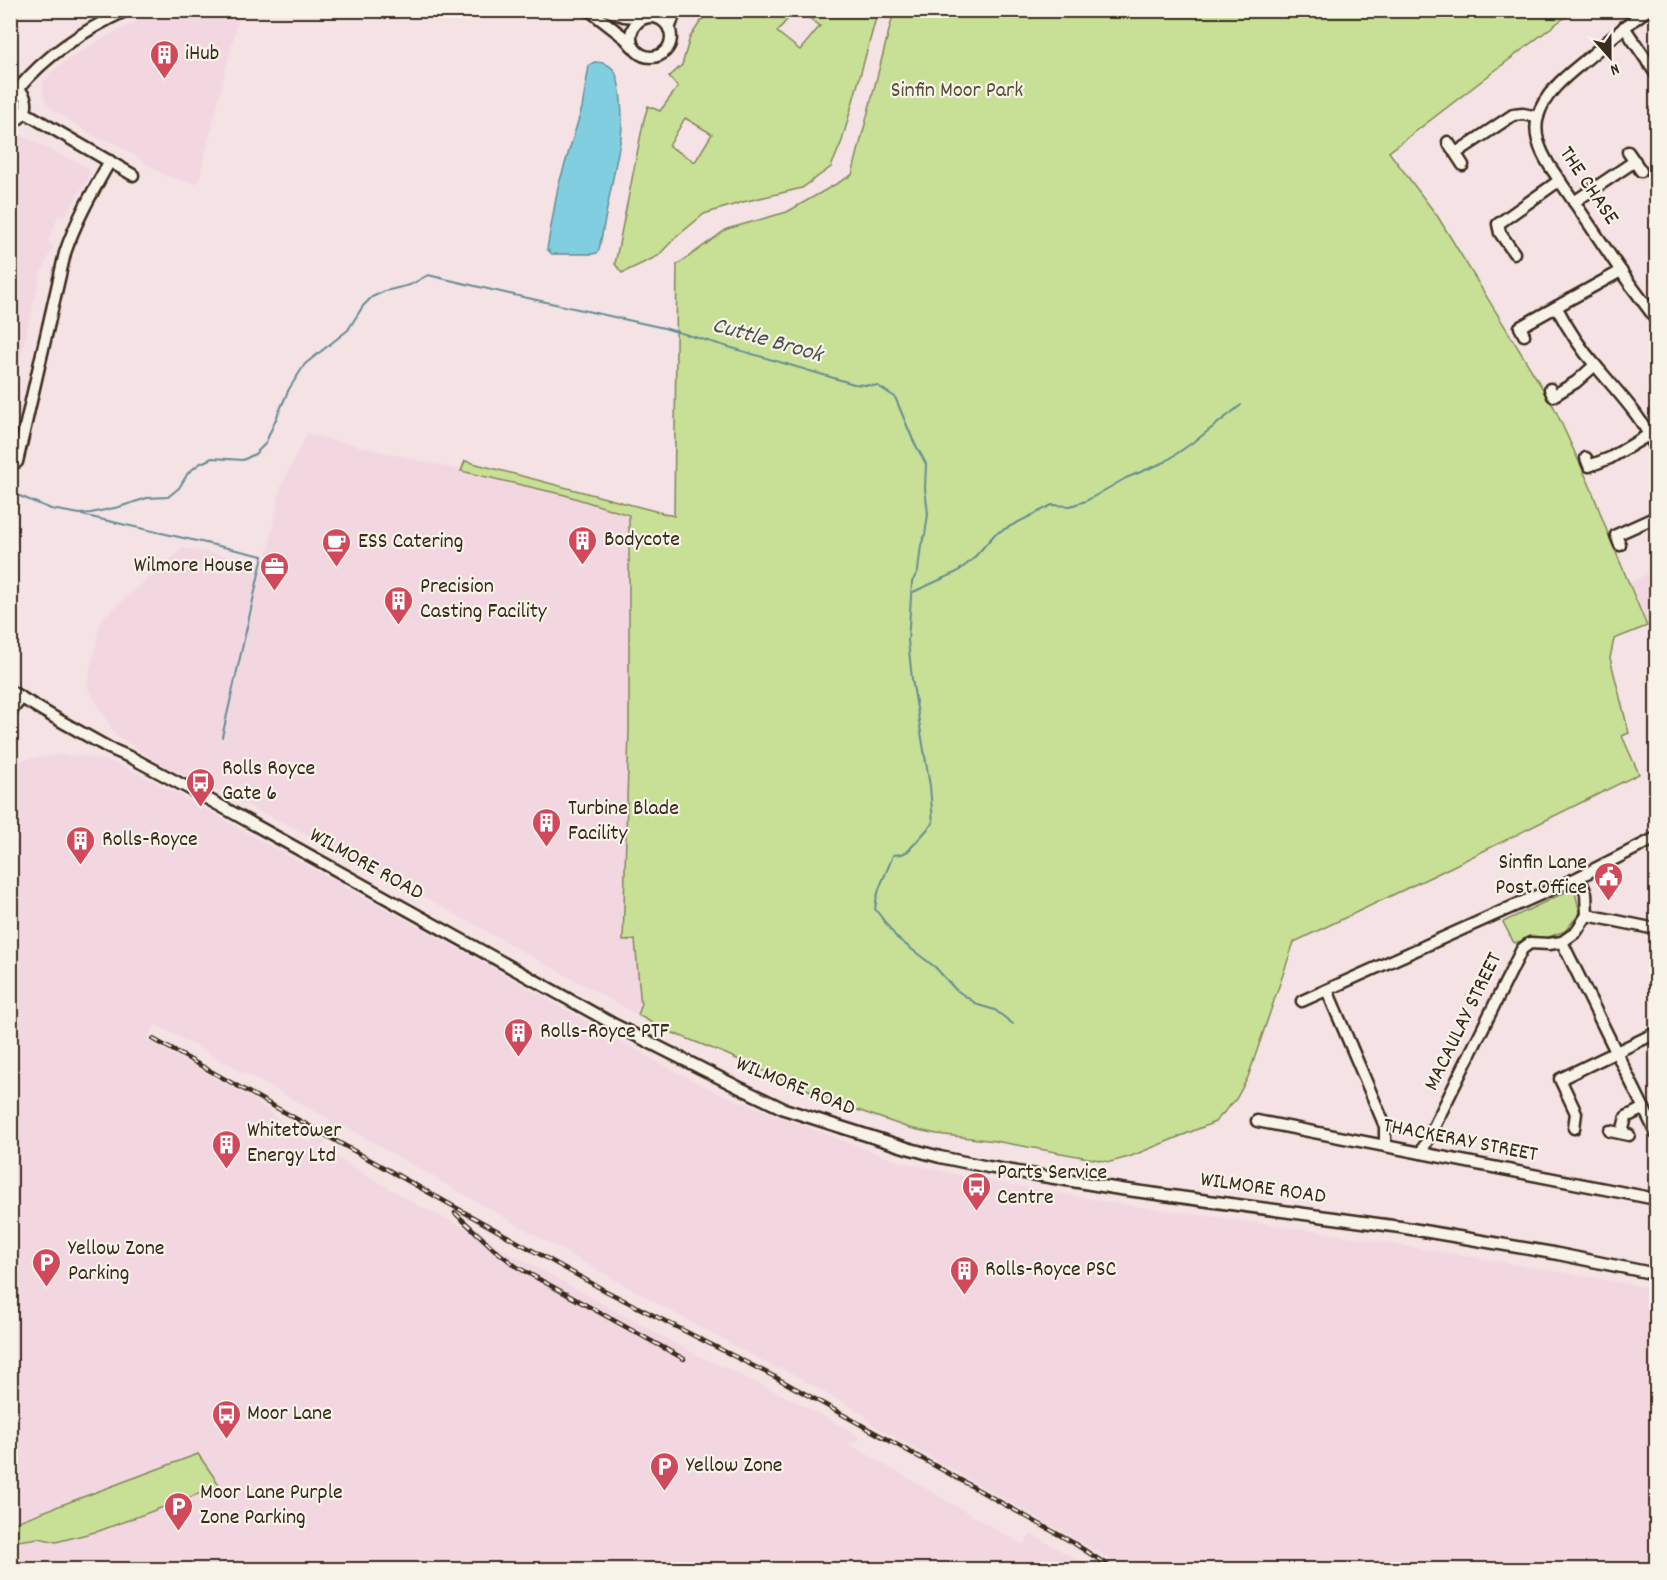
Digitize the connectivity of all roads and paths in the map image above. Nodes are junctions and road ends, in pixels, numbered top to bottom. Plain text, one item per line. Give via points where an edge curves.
1 (127, 10) edge
2 (589, 10) edge
3 (605, 10) edge
4 (661, 10) edge
5 (676, 10) edge
6 (1647, 10) edge
7 (647, 18) junction
8 (1624, 27) junction
9 (669, 29) junction
10 (635, 48) junction
11 (1656, 74) edge
12 (15, 87) edge
13 (24, 112) junction
14 (1538, 117) junction
15 (10, 123) edge
16 (1448, 142) dead end
17 (1456, 153) junction
18 (110, 161) junction
19 (1463, 165) dead end
20 (1641, 171) dead end
21 (133, 174) dead end
22 (1560, 180) junction
23 (1574, 202) junction
24 (1514, 253) dead end
25 (1624, 276) junction
26 (1557, 308) junction
27 (1656, 319) edge
28 (1524, 335) dead end
29 (1595, 365) junction
30 (1550, 389) dead end
31 (1650, 434) junction
32 (1656, 449) edge
33 (1586, 458) dead end
34 (17, 462) dead end
35 (1656, 517) edge
36 (1620, 545) dead end
37 (10, 691) edge
38 (21, 698) junction
39 (10, 713) edge
40 (1656, 838) edge
41 (1579, 877) junction
42 (1587, 915) junction
43 (1656, 929) edge
44 (1562, 942) junction
45 (1327, 990) junction
46 (1302, 1001) dead end
47 (1656, 1033) edge
48 (1617, 1052) junction
49 (1649, 1112) edge
50 (1257, 1121) dead end
51 (1574, 1128) dead end
52 (1610, 1131) dead end
53 (1656, 1133) edge
54 (1385, 1146) junction
55 (1421, 1153) junction
56 (1656, 1199) edge
57 (1656, 1274) edge

1 - 12 street via 73,40
2 - 10 street
3 - 7 street
4 - 7 street
5 - 9 street
6 - 8 street
7 - 9 street via 658,18
7 - 10 street via 636,24 632,33
8 - 11 street
8 - 14 street via 1563,80 1547,97
9 - 10 street via 669,45 658,56 648,57
12 - 13 street via 26,100
13 - 15 street
13 - 18 street
14 - 17 street via 1513,115
14 - 22 street, THE CHASE via 1540,150
16 - 17 street
17 - 19 street
18 - 21 street
18 - 34 street via 65,253
20 - 23 street via 1631,157
22 - 23 street, THE CHASE
22 - 24 street via 1498,224
23 - 25 street, THE CHASE
25 - 26 street
25 - 27 street, THE CHASE
26 - 28 street via 1520,327
26 - 29 street
29 - 30 street via 1553,396
29 - 31 street
31 - 32 street
31 - 33 street via 1600,462 1589,466
35 - 36 street via 1616,535
37 - 38 street, WILMORE ROAD
38 - 39 street
38 - 57 street, WILMORE ROAD via 615,1025 784,1109 907,1148 988,1167 1400,1227
40 - 41 street
41 - 42 street via 1586,893
41 - 45 street
42 - 43 street
42 - 44 street via 1576,932
44 - 48 street
44 - 55 street, MACAULAY STREET via 1530,943 1522,949
45 - 46 street
45 - 54 street via 1385,1126
47 - 48 street
48 - 49 street
48 - 51 street via 1560,1079 1576,1113
49 - 52 street via 1626,1117 1626,1134
49 - 53 street
50 - 54 street, THACKERAY STREET
54 - 55 street, THACKERAY STREET
55 - 56 street, THACKERAY STREET

